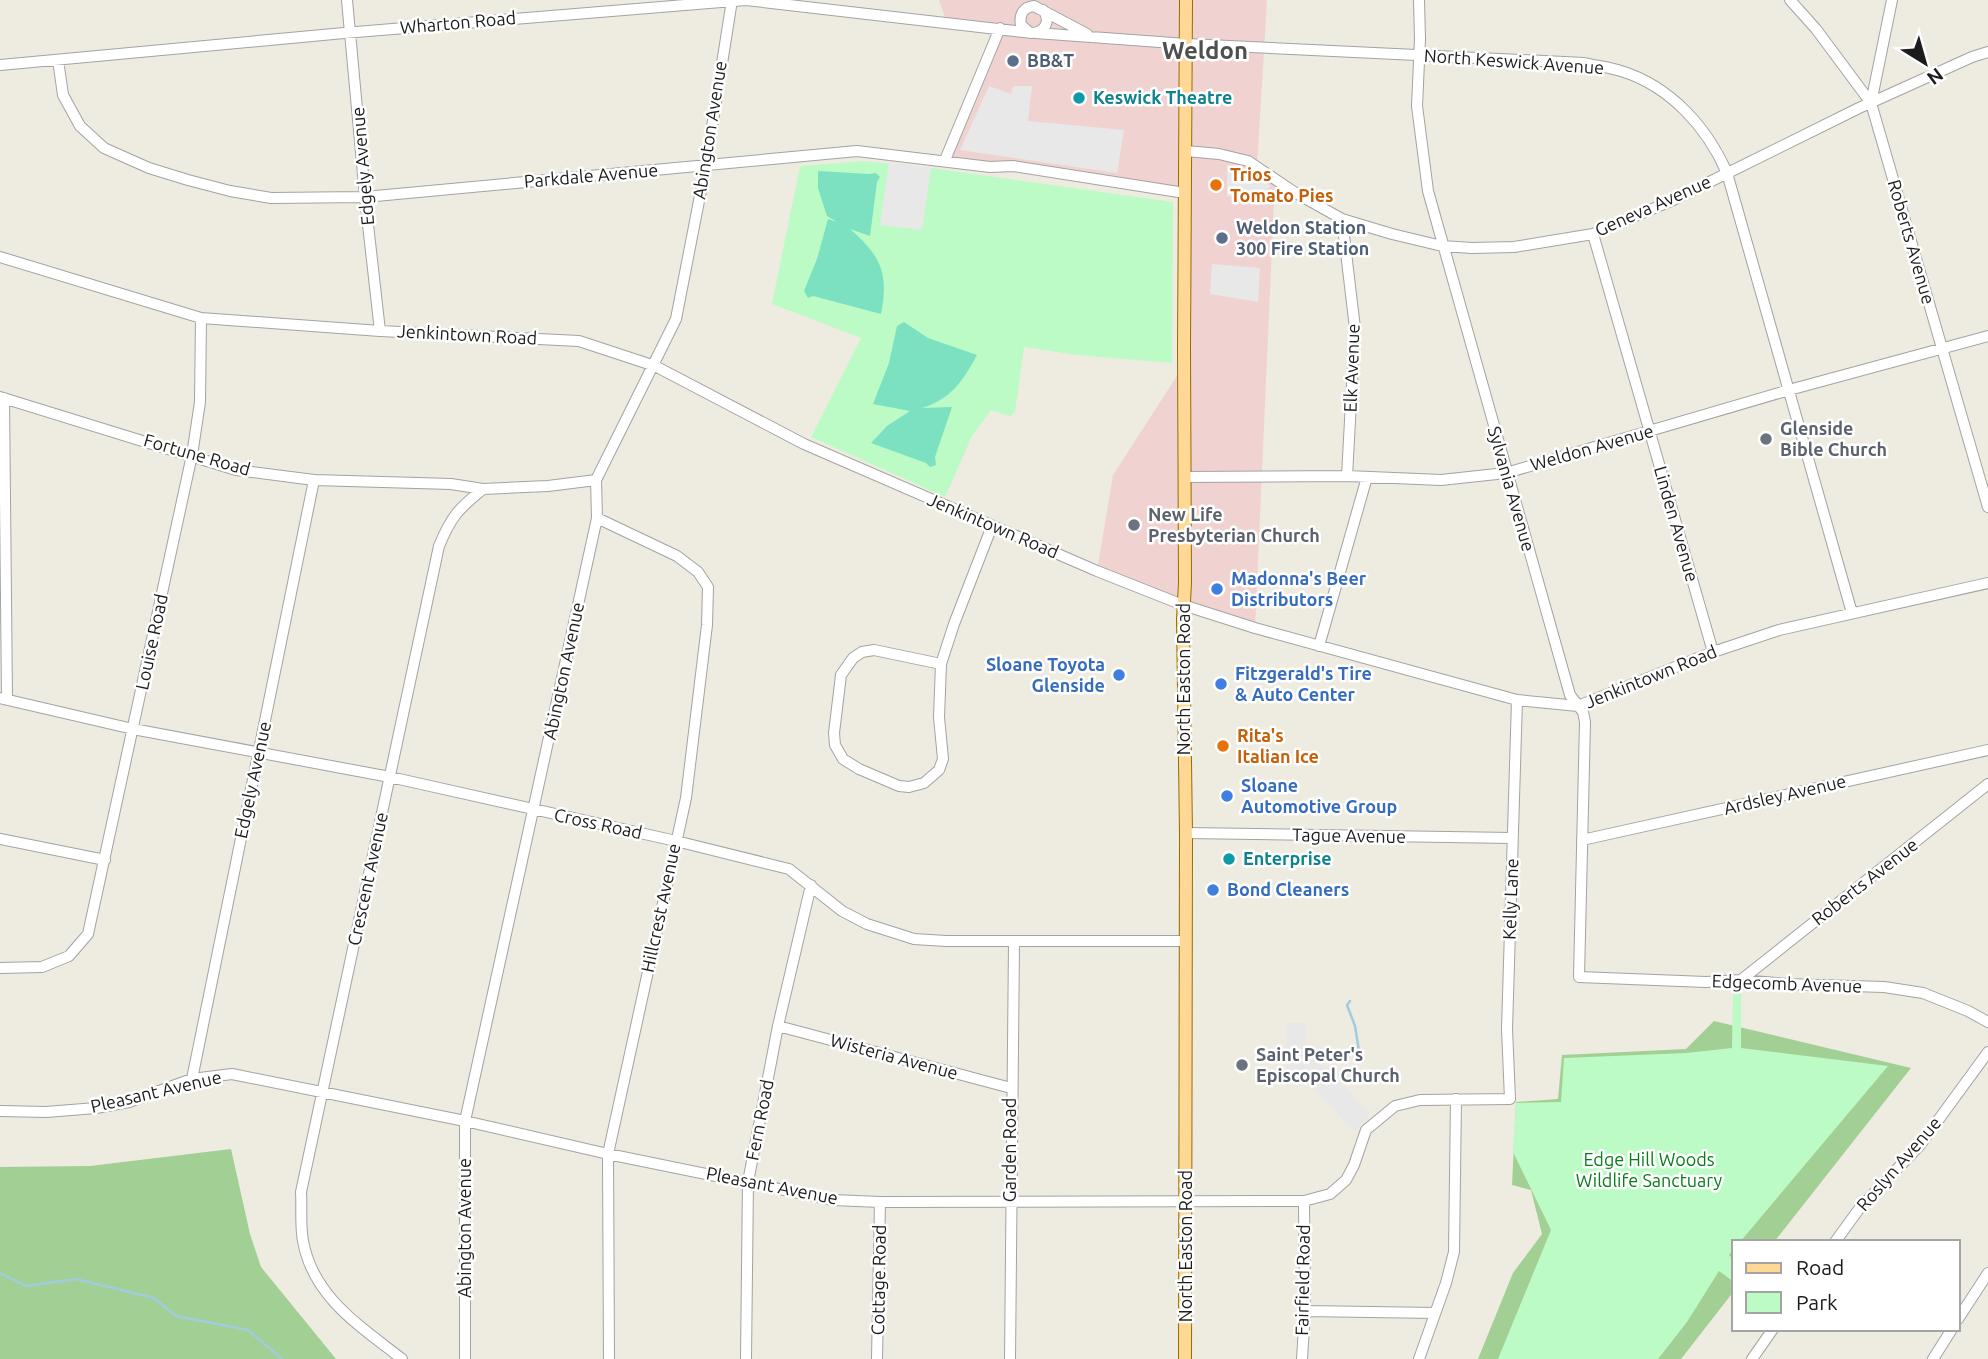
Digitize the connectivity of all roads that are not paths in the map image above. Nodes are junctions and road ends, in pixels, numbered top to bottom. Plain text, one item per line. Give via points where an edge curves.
1 (347, 0) edge
2 (1018, 0) edge
3 (1186, 0) edge
4 (1419, 0) edge
5 (1790, 0) edge
6 (1892, 0) edge
7 (732, 1) edge
8 (1038, 6) edge
9 (1021, 15) junction
10 (1000, 28) junction
11 (350, 32) junction
12 (1034, 33) junction
13 (1093, 36) junction
14 (1187, 44) junction
15 (1988, 52) edge
16 (1419, 55) junction
17 (58, 60) junction
18 (0, 65) edge
19 (1871, 103) junction
20 (1186, 151) junction
21 (945, 160) junction
22 (706, 165) junction
23 (1727, 173) junction
24 (1185, 193) junction
25 (365, 197) junction
26 (1342, 219) junction
27 (1594, 234) junction
28 (1442, 246) junction
29 (0, 257) edge
30 (201, 318) junction
31 (380, 331) junction
32 (1988, 336) edge
33 (1943, 349) junction
34 (654, 366) junction
35 (1789, 390) junction
36 (2, 397) edge
37 (1648, 431) junction
38 (192, 455) junction
39 (1506, 473) junction
40 (1347, 476) junction
41 (1184, 477) junction
42 (1367, 477) junction
43 (314, 480) junction
44 (596, 480) junction
45 (483, 489) junction
46 (1988, 507) edge
47 (597, 518) junction
48 (992, 526) junction
49 (1988, 583) edge
50 (1183, 605) junction
51 (1852, 612) junction
52 (1319, 646) junction
53 (1713, 652) junction
54 (941, 664) junction
55 (3, 698) edge
56 (1517, 700) junction
57 (1578, 706) junction
58 (133, 729) junction
59 (1988, 750) edge
60 (258, 751) junction
61 (390, 777) junction
62 (1988, 784) edge
63 (534, 810) junction
64 (1186, 833) junction
65 (1512, 838) junction
66 (0, 839) edge
67 (1582, 840) junction
68 (676, 841) junction
69 (105, 860) junction
70 (811, 885) junction
71 (1184, 941) junction
72 (1014, 942) junction
73 (0, 968) edge
74 (1579, 977) joint
75 (1741, 980) junction
76 (1988, 1022) edge
77 (778, 1026) junction
78 (1988, 1052) edge
79 (192, 1079) junction
80 (1011, 1088) junction
81 (321, 1093) junction
82 (1456, 1099) junction
83 (1510, 1099) joint
84 (0, 1111) edge
85 (465, 1121) junction
86 (608, 1154) junction
87 (748, 1182) junction
88 (1010, 1201) junction
89 (1187, 1201) junction
90 (1304, 1201) junction
91 (880, 1202) junction
92 (1836, 1240) edge
93 (1988, 1273) edge
94 (1978, 1288) junction
95 (1988, 1295) edge
96 (1305, 1311) junction
97 (1435, 1313) junction
98 (1960, 1316) edge
99 (1772, 1331) edge
100 (1951, 1331) edge
101 (402, 1359) edge
102 (466, 1359) edge
103 (609, 1359) edge
104 (746, 1359) edge
105 (877, 1359) edge
106 (1010, 1359) edge
107 (1185, 1359) edge
108 (1302, 1359) edge
109 (1419, 1359) edge
110 (1752, 1359) edge
111 (1933, 1359) edge

1 - 11 street, Edgely Avenue
2 - 9 street
3 - 14 main road, North Easton Road
4 - 16 street, Sylvania Avenue
5 - 19 street, Roberts Avenue
6 - 19 street
7 - 10 street, Wharton Road
7 - 11 street, Wharton Road
7 - 22 street, Abington Avenue
8 - 9 street via 1028,7
8 - 12 street via 1047,16 1046,25
8 - 13 street, North Keswick Avenue
9 - 10 street
9 - 12 street via 1022,27
10 - 12 street, Wharton Road
10 - 21 street
11 - 17 street, Wharton Road
11 - 25 street, Edgely Avenue
12 - 13 street, North Keswick Avenue
13 - 14 street, North Keswick Avenue
14 - 16 street, North Keswick Avenue
14 - 20 main road, North Easton Road
15 - 19 street, Geneva Avenue
16 - 23 street, North Keswick Avenue via 1584,63 1621,71 1646,82 1685,110 1702,128
16 - 28 street, Sylvania Avenue via 1419,123 1428,191
17 - 18 street, Wharton Road
17 - 25 street, Parkdale Avenue via 64,95 80,126 104,148 149,168 230,191 271,198
19 - 23 street, Geneva Avenue
19 - 33 street, Roberts Avenue
20 - 24 main road, North Easton Road
20 - 26 street, Geneva Avenue via 1248,161
21 - 22 street, Parkdale Avenue via 858,151
21 - 24 street, Parkdale Avenue
22 - 25 street, Parkdale Avenue
22 - 34 street, Abington Avenue via 676,319
23 - 27 street, Geneva Avenue
23 - 35 street, North Keswick Avenue
24 - 41 main road, North Easton Road
25 - 31 street, Edgely Avenue
26 - 28 street, Geneva Avenue
26 - 40 street, Elk Avenue via 1355,328
27 - 28 street, Geneva Avenue via 1514,247
27 - 37 street, Linden Avenue
28 - 39 street, Sylvania Avenue
29 - 30 street, Jenkintown Road
30 - 31 street, Jenkintown Road
30 - 38 street, Louise Road via 200,402
31 - 34 street, Jenkintown Road via 579,341
32 - 33 street, Weldon Avenue
33 - 35 street, Weldon Avenue
33 - 46 street, Roberts Avenue
34 - 44 street, Abington Avenue
34 - 48 street, Jenkintown Road via 804,444
35 - 37 street, Weldon Avenue
35 - 51 street, North Keswick Avenue
36 - 38 street, Fortune Road
36 - 55 street
37 - 39 street, Weldon Avenue
37 - 53 street, Linden Avenue
38 - 43 street, Fortune Road via 236,470
38 - 58 street, Louise Road
39 - 42 street, Weldon Avenue via 1441,480
39 - 57 street, Sylvania Avenue via 1570,695
40 - 41 street, Weldon Avenue
40 - 42 street, Weldon Avenue
41 - 50 main road, North Easton Road
42 - 52 street
43 - 45 street, Fortune Road
43 - 60 street, Edgely Avenue
44 - 45 street
44 - 47 street, Abington Avenue
45 - 61 street, Crescent Avenue via 459,508 439,546
47 - 63 street, Abington Avenue
47 - 68 street, Hillcrest Avenue via 677,556 698,572 708,587 686,798
48 - 50 street, Jenkintown Road
48 - 54 street
49 - 51 street, Jenkintown Road
50 - 52 street, Jenkintown Road
50 - 64 main road, North Easton Road
51 - 53 street, Jenkintown Road
52 - 56 street, Jenkintown Road
53 - 57 street, Jenkintown Road
54 - 54 street via 943,759 939,770 923,783 899,786 843,759 834,733 841,675 853,658 874,650
55 - 58 street, Cross Road
56 - 57 street, Jenkintown Road
56 - 65 street, Kelly Lane
57 - 67 street, Sylvania Avenue via 1585,722
58 - 60 street, Cross Road
58 - 69 street, Louise Road
59 - 67 street, Ardsley Avenue
60 - 61 street, Cross Road
60 - 79 street, Edgely Avenue
61 - 63 street, Cross Road
61 - 81 street, Crescent Avenue
62 - 75 street, Roberts Avenue
63 - 68 street, Cross Road
63 - 85 street, Abington Avenue
64 - 65 street, Tague Avenue
64 - 71 main road, North Easton Road
65 - 83 street, Kelly Lane via 1507,1029
66 - 69 street
67 - 74 street, Sylvania Avenue
68 - 70 street, Cross Road via 789,869
68 - 86 street, Hillcrest Avenue
69 - 73 street, Louise Road via 88,934 69,956 42,967
70 - 72 street, Cross Road via 842,911 914,939
70 - 77 street, Fern Road
71 - 72 street, Cross Road
71 - 89 main road, North Easton Road
72 - 80 street, Garden Road
74 - 75 street, Edgecomb Avenue
75 - 76 street, Edgecomb Avenue via 1923,993
77 - 80 street, Wisteria Avenue
77 - 87 street, Fern Road
78 - 92 street, Roslyn Avenue via 1920,1145 1859,1209
79 - 81 street, Pleasant Avenue via 232,1074
79 - 84 street, Pleasant Avenue via 129,1102 96,1108
80 - 88 street, Garden Road
81 - 85 street, Pleasant Avenue
81 - 101 street, Crescent Avenue via 301,1192 303,1240 311,1269 342,1312
82 - 83 street, Pleasant Avenue
82 - 90 street, Pleasant Avenue via 1395,1106 1366,1130 1346,1180 1329,1194
82 - 97 street via 1454,1252
85 - 86 street, Pleasant Avenue
85 - 102 street, Abington Avenue
86 - 87 street, Pleasant Avenue
86 - 103 street, Hillcrest Avenue
87 - 91 street, Pleasant Avenue via 833,1200
87 - 104 street, Fern Road
88 - 89 street, Pleasant Avenue
88 - 91 street, Pleasant Avenue
88 - 106 street, Garden Road
89 - 90 street, Pleasant Avenue
89 - 107 main road, North Easton Road
90 - 96 street, Fairfield Road
91 - 105 street, Cottage Road
93 - 94 street
94 - 95 street
94 - 98 street
96 - 97 street
96 - 108 street, Fairfield Road
97 - 109 street
99 - 110 street
100 - 111 street

